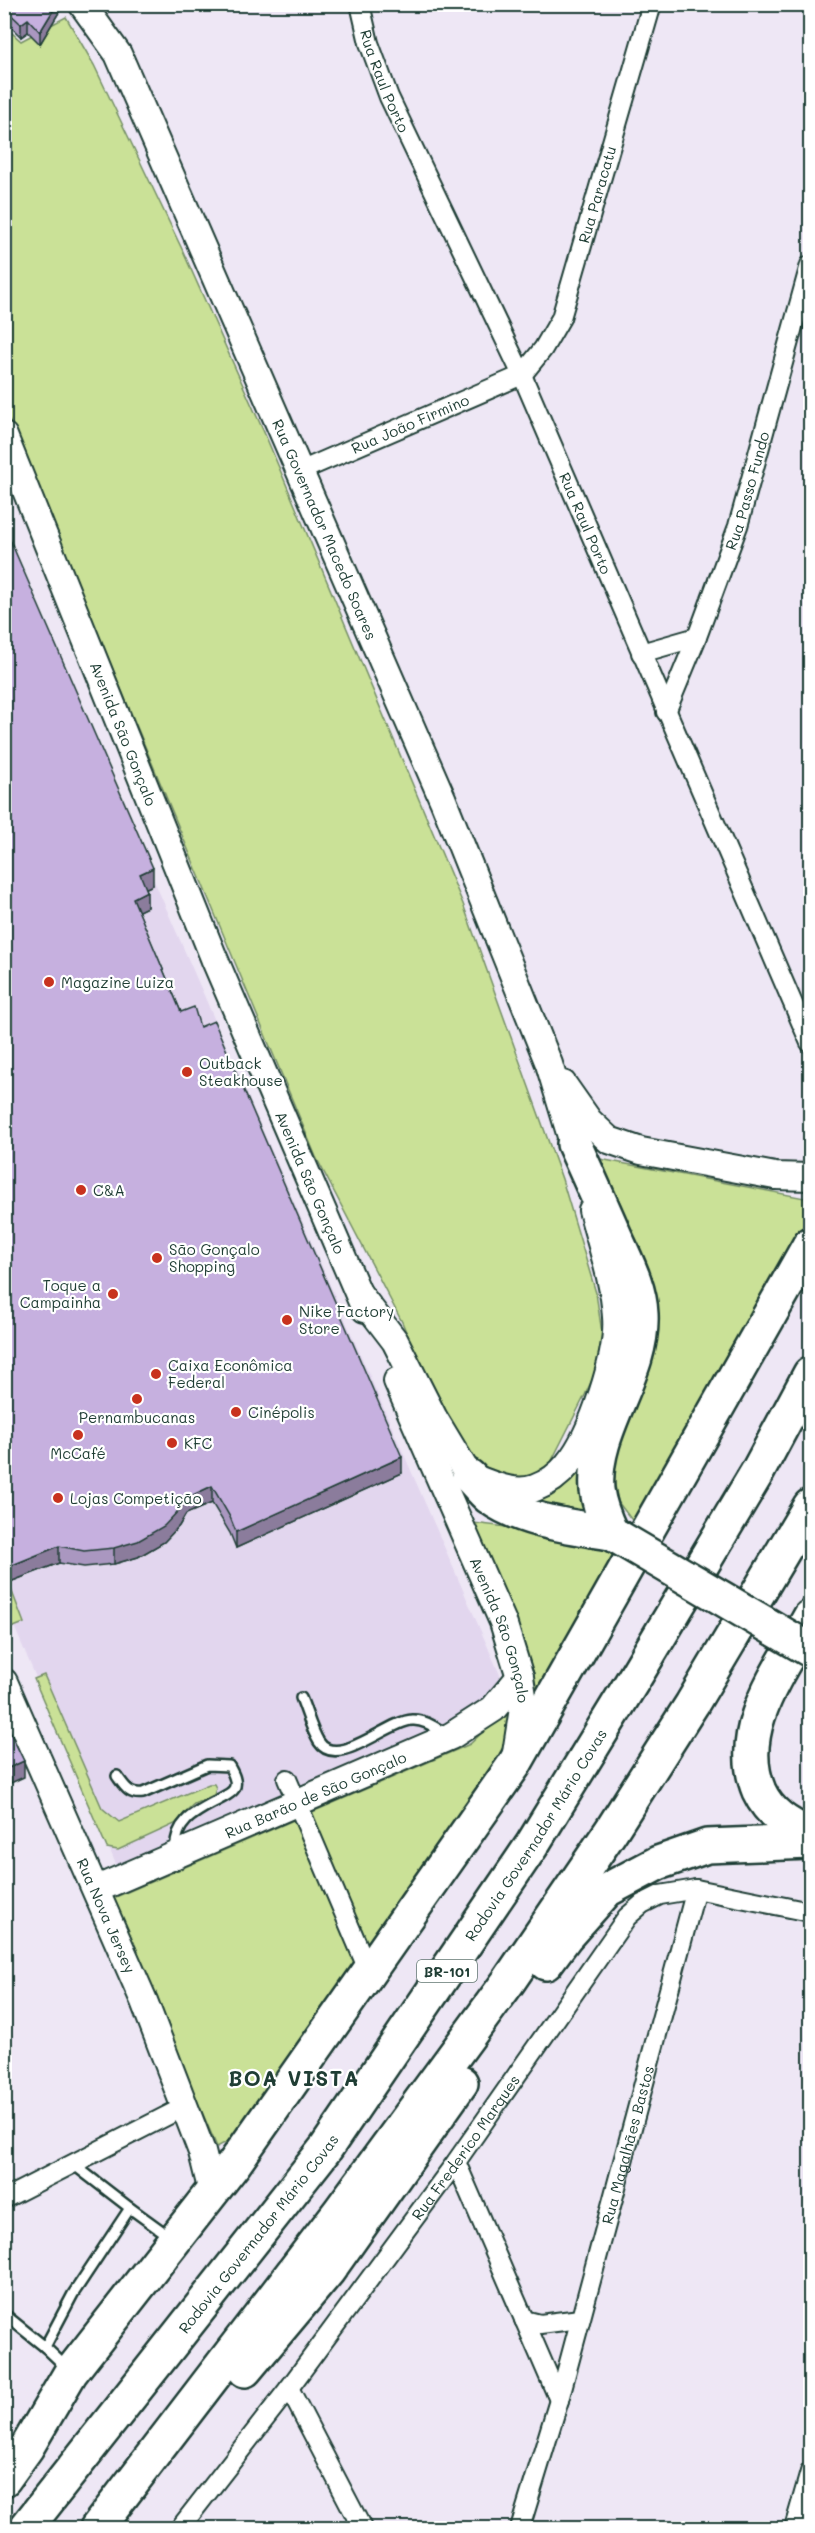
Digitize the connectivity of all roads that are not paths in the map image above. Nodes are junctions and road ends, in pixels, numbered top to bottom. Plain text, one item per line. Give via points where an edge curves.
1 (82, 4) edge
2 (360, 4) edge
3 (652, 4) edge
4 (810, 265) edge
5 (522, 375) junction
6 (4, 436) edge
7 (298, 472) junction
8 (697, 637) junction
9 (641, 653) junction
10 (666, 712) junction
11 (810, 1043) edge
12 (549, 1064) junction
13 (574, 1144) junction
14 (810, 1177) edge
15 (810, 1244) edge
16 (359, 1294) junction
17 (810, 1374) edge
18 (469, 1476) junction
19 (810, 1506) edge
20 (615, 1535) junction
21 (810, 1617) edge
22 (810, 1650) edge
23 (520, 1677) junction
24 (4, 1682) edge
25 (301, 1698) dead end
26 (451, 1736) junction
27 (514, 1766) junction
28 (117, 1776) dead end
29 (287, 1779) dead end
30 (297, 1802) junction
31 (810, 1834) edge
32 (810, 1842) edge
33 (177, 1855) junction
34 (97, 1889) junction
35 (696, 1889) junction
36 (810, 1912) edge
37 (369, 1972) junction
38 (184, 2107) junction
39 (202, 2152) junction
40 (456, 2162) junction
41 (72, 2163) junction
42 (234, 2164) junction
43 (212, 2192) junction
44 (4, 2199) edge
45 (130, 2208) junction
46 (174, 2240) junction
47 (4, 2314) edge
48 (580, 2319) junction
49 (524, 2320) junction
50 (45, 2347) junction
51 (71, 2372) junction
52 (289, 2388) junction
53 (559, 2400) junction
54 (150, 2461) junction
55 (810, 2472) edge
56 (4, 2479) edge
57 (26, 2529) edge
58 (97, 2529) edge
59 (180, 2529) edge
60 (362, 2529) edge
61 (520, 2529) edge
62 (794, 2529) edge

1 - 7 main road, Rua Governador Macedo Soares via 118,54
2 - 5 street, Rua Raul Porto via 369,43 389,97
3 - 5 street, Rua Paracatu via 561,318
4 - 8 street, Rua Passo Fundo via 738,526
5 - 7 street, Rua João Firmino
5 - 9 street, Rua Raul Porto
6 - 16 main road, Avenida São Gonçalo via 214,958
7 - 12 main road, Rua Governador Macedo Soares via 443,800
8 - 9 street
8 - 10 street, Rua Passo Fundo
9 - 10 street, Rua Raul Porto
10 - 11 street, Rua Raul Porto
12 - 13 main road, Rua Governador Macedo Soares
12 - 14 main road, Rua Governador Macedo Soares via 590,1121 609,1140 641,1151 775,1176
13 - 18 main road, Rua Governador Macedo Soares via 611,1284 616,1318 613,1356 596,1413 569,1463 550,1481 534,1489 512,1491
13 - 20 highway via 636,1283 641,1313 630,1377 597,1466 597,1491 603,1514
15 - 27 highway
16 - 18 main road via 395,1341
16 - 23 main road, Avenida São Gonçalo via 499,1614
17 - 57 highway, Rodovia Governador Mário Covas / BR-101 via 759,1471 635,1677 532,1845 452,1964 326,2148
18 - 20 highway via 489,1497 513,1509 548,1522
19 - 54 highway via 611,1832 508,1982
20 - 22 highway, bridge
21 - 31 highway via 756,1719 750,1750 754,1777 764,1803 792,1827
23 - 26 main road, Rua Barão de São Gonçalo via 493,1709
23 - 27 main road, Avenida São Gonçalo via 524,1702
24 - 34 main road, Rua Nova Jersey
25 - 26 lane via 320,1743 334,1751 348,1750 400,1721 415,1720
26 - 30 main road, Rua Barão de São Gonçalo
27 - 37 highway
28 - 33 lane via 129,1792 143,1794 207,1765 230,1766 236,1782 234,1789 183,1824 177,1832
29 - 30 street
30 - 33 main road, Rua Barão de São Gonçalo
30 - 37 street
32 - 54 highway via 707,1846 658,1863 607,1890 566,1935 328,2271 243,2372
33 - 34 main road, Rua Barão de São Gonçalo
34 - 38 main road, Rua Nova Jersey
35 - 36 street, Rua Frederico Marques
35 - 40 street, Rua Frederico Marques via 660,1895 627,1917
35 - 48 street, Rua Magalhães Bastos
37 - 42 highway
38 - 39 main road, Rua Nova Jersey
38 - 41 street
39 - 42 main road
39 - 43 main road, Rua Nova Jersey
40 - 49 street
40 - 52 street, Rua Frederico Marques
41 - 44 street
41 - 45 lane
42 - 43 highway
43 - 46 highway
45 - 46 lane
45 - 50 lane via 73,2294
46 - 51 highway
47 - 50 lane
48 - 49 street via 540,2324
48 - 53 street, Rua Magalhães Bastos
49 - 53 street
50 - 51 lane
51 - 56 highway
52 - 59 street, Rua Frederico Marques
52 - 60 street
53 - 61 street, Rua Magalhães Bastos
54 - 58 highway
55 - 62 street

